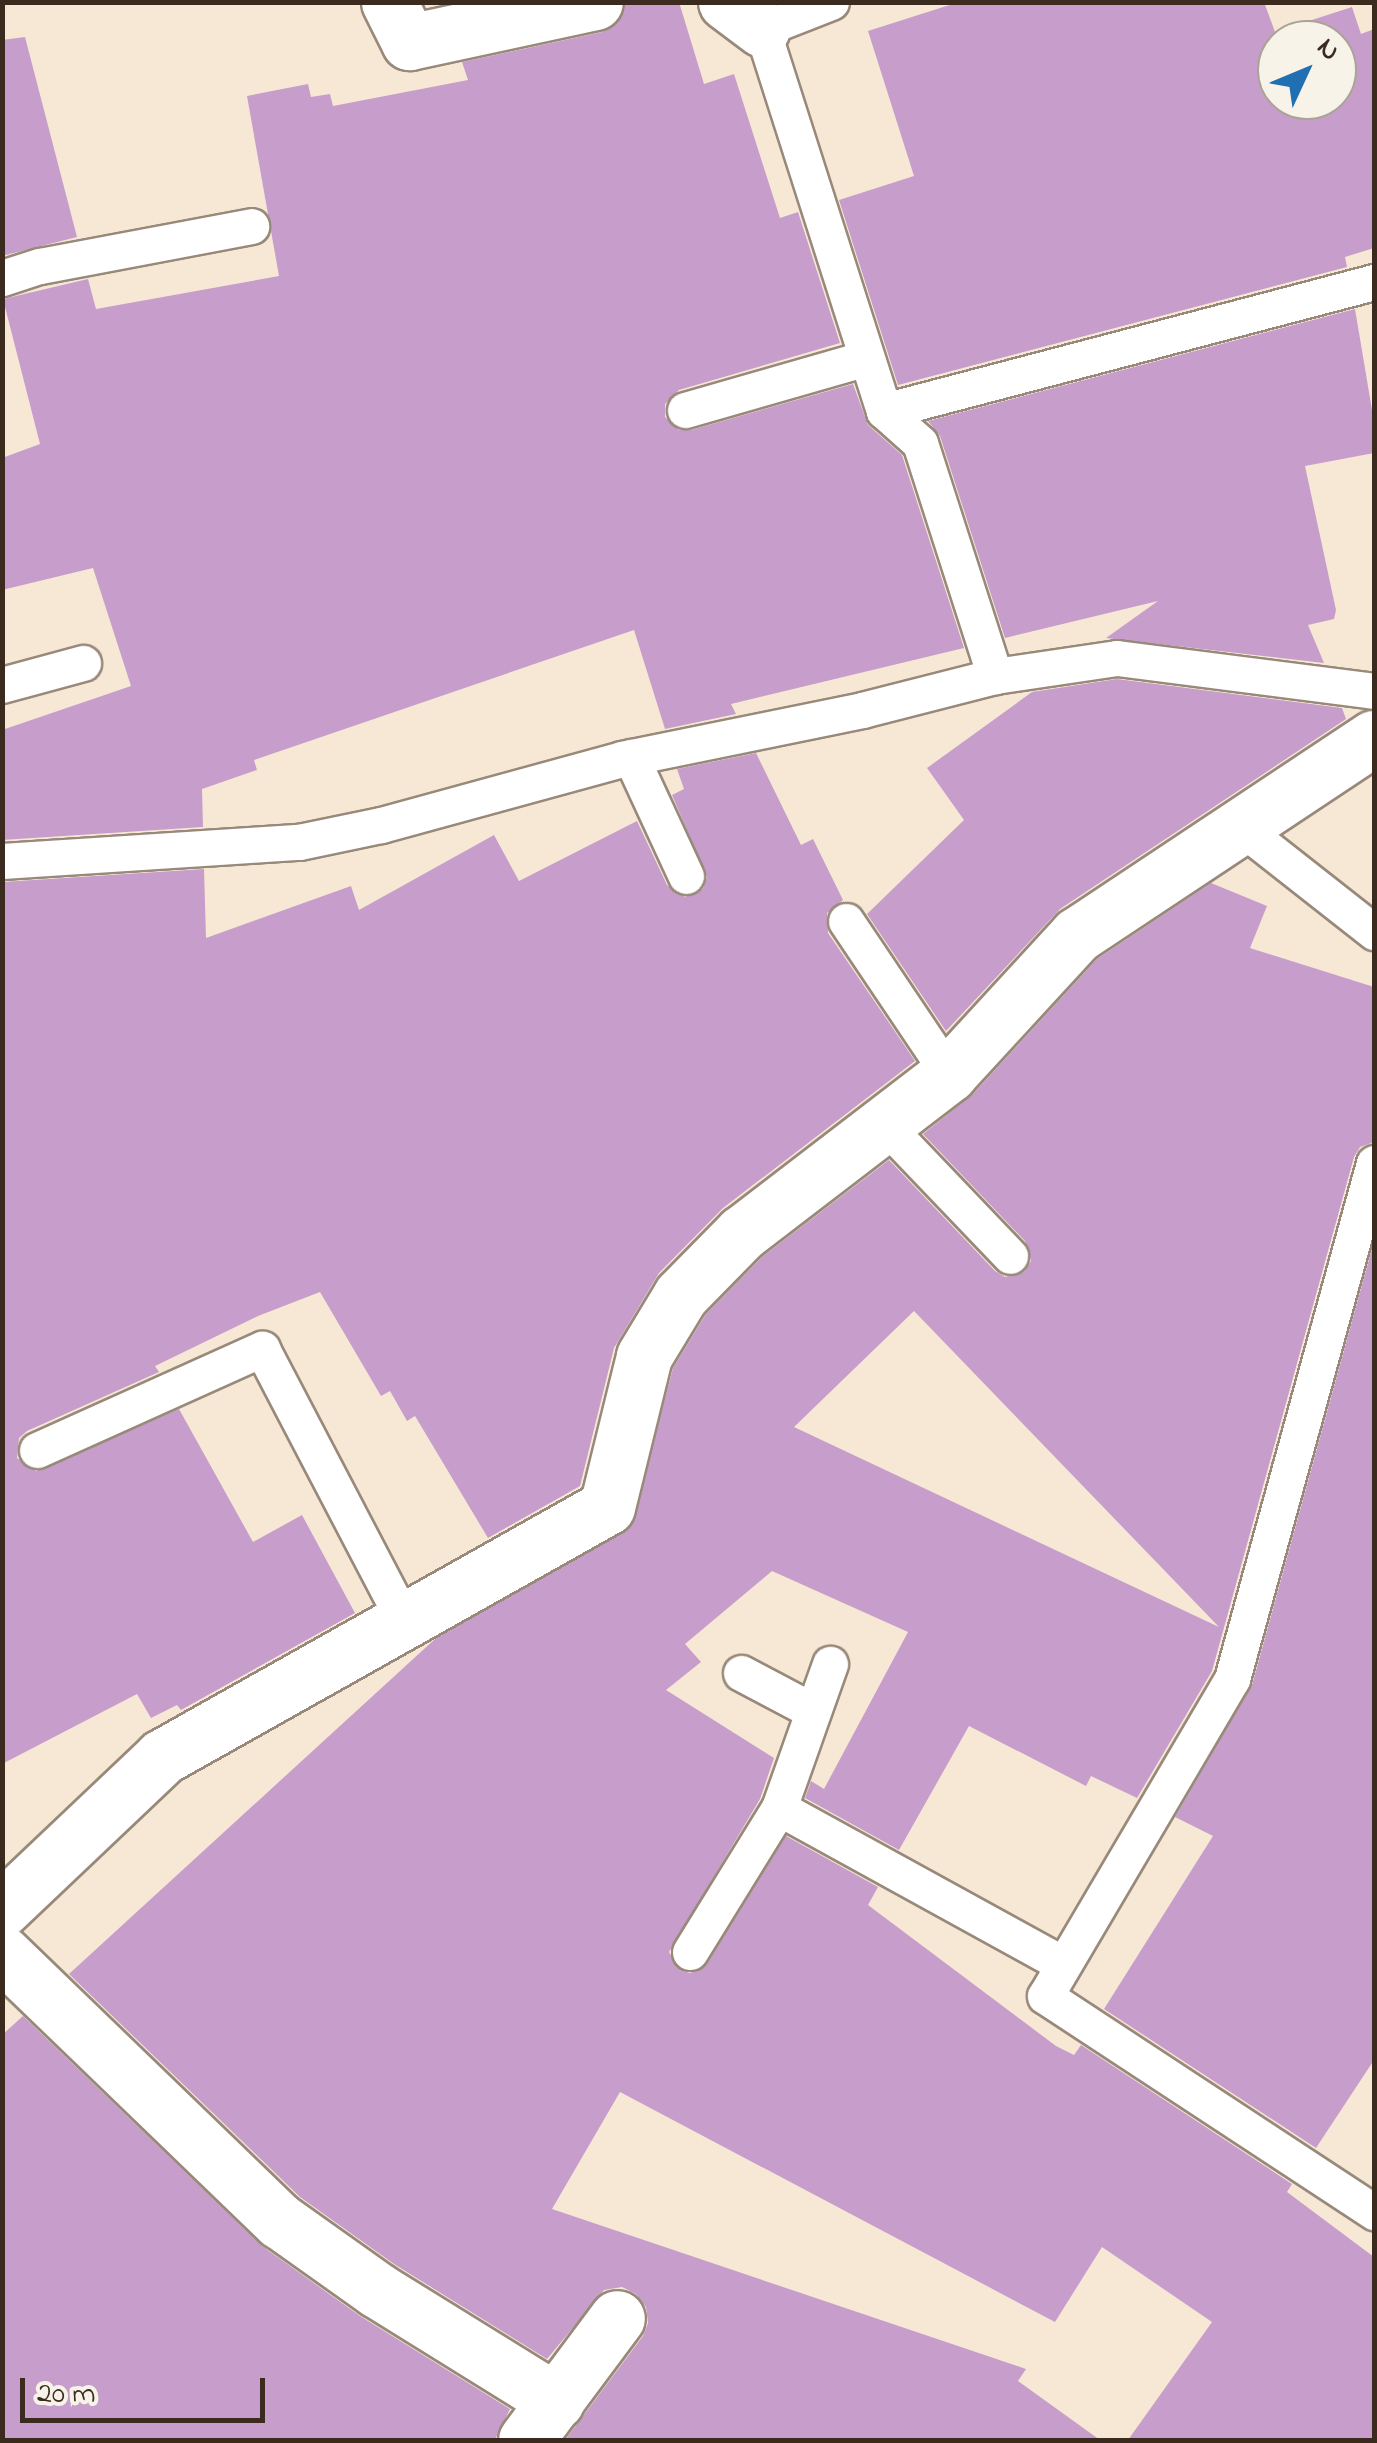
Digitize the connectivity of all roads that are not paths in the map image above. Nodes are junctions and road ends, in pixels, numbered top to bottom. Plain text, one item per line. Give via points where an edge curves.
1 (389, 2) edge
2 (595, 2) edge
3 (830, 2) edge
4 (744, 16) edge
5 (251, 226) dead end
6 (2, 278) edge
7 (1374, 282) edge
8 (866, 358) junction
9 (685, 410) dead end
10 (884, 411) junction
11 (82, 663) dead end
12 (994, 676) junction
13 (2, 685) edge
14 (1374, 691) edge
15 (1374, 738) edge
16 (632, 757) junction
17 (1242, 829) junction
18 (2, 861) edge
19 (686, 876) dead end
20 (846, 921) dead end
21 (1374, 932) edge
22 (949, 1074) junction
23 (885, 1125) junction
24 (1374, 1163) edge
25 (1010, 1256) dead end
26 (37, 1450) dead end
27 (404, 1621) junction
28 (830, 1664) dead end
29 (741, 1673) dead end
30 (814, 1711) junction
31 (778, 1808) junction
32 (2, 1909) edge
33 (690, 1952) dead end
34 (2, 1953) edge
35 (1064, 1964) junction
36 (1374, 2212) edge
37 (617, 2318) dead end
38 (541, 2421) edge

1 - 2 street via 409,42
3 - 4 lane
4 - 8 lane
5 - 6 lane
7 - 10 lane
8 - 9 lane
8 - 10 lane
10 - 12 lane via 920,443
11 - 13 lane
12 - 14 lane via 1117,658
12 - 16 lane
15 - 17 street
16 - 18 lane via 299,842
16 - 19 lane
17 - 21 lane
17 - 22 street via 1077,935
20 - 22 lane
22 - 23 street
23 - 25 lane
23 - 27 street via 742,1233 681,1294 644,1356 607,1506
24 - 35 lane via 1232,1680
26 - 27 lane via 262,1349
27 - 32 street via 162,1757
28 - 30 lane
29 - 30 lane
30 - 31 lane
31 - 33 lane
31 - 35 lane
34 - 38 street via 280,2221
35 - 36 lane via 1045,1996
37 - 38 street

